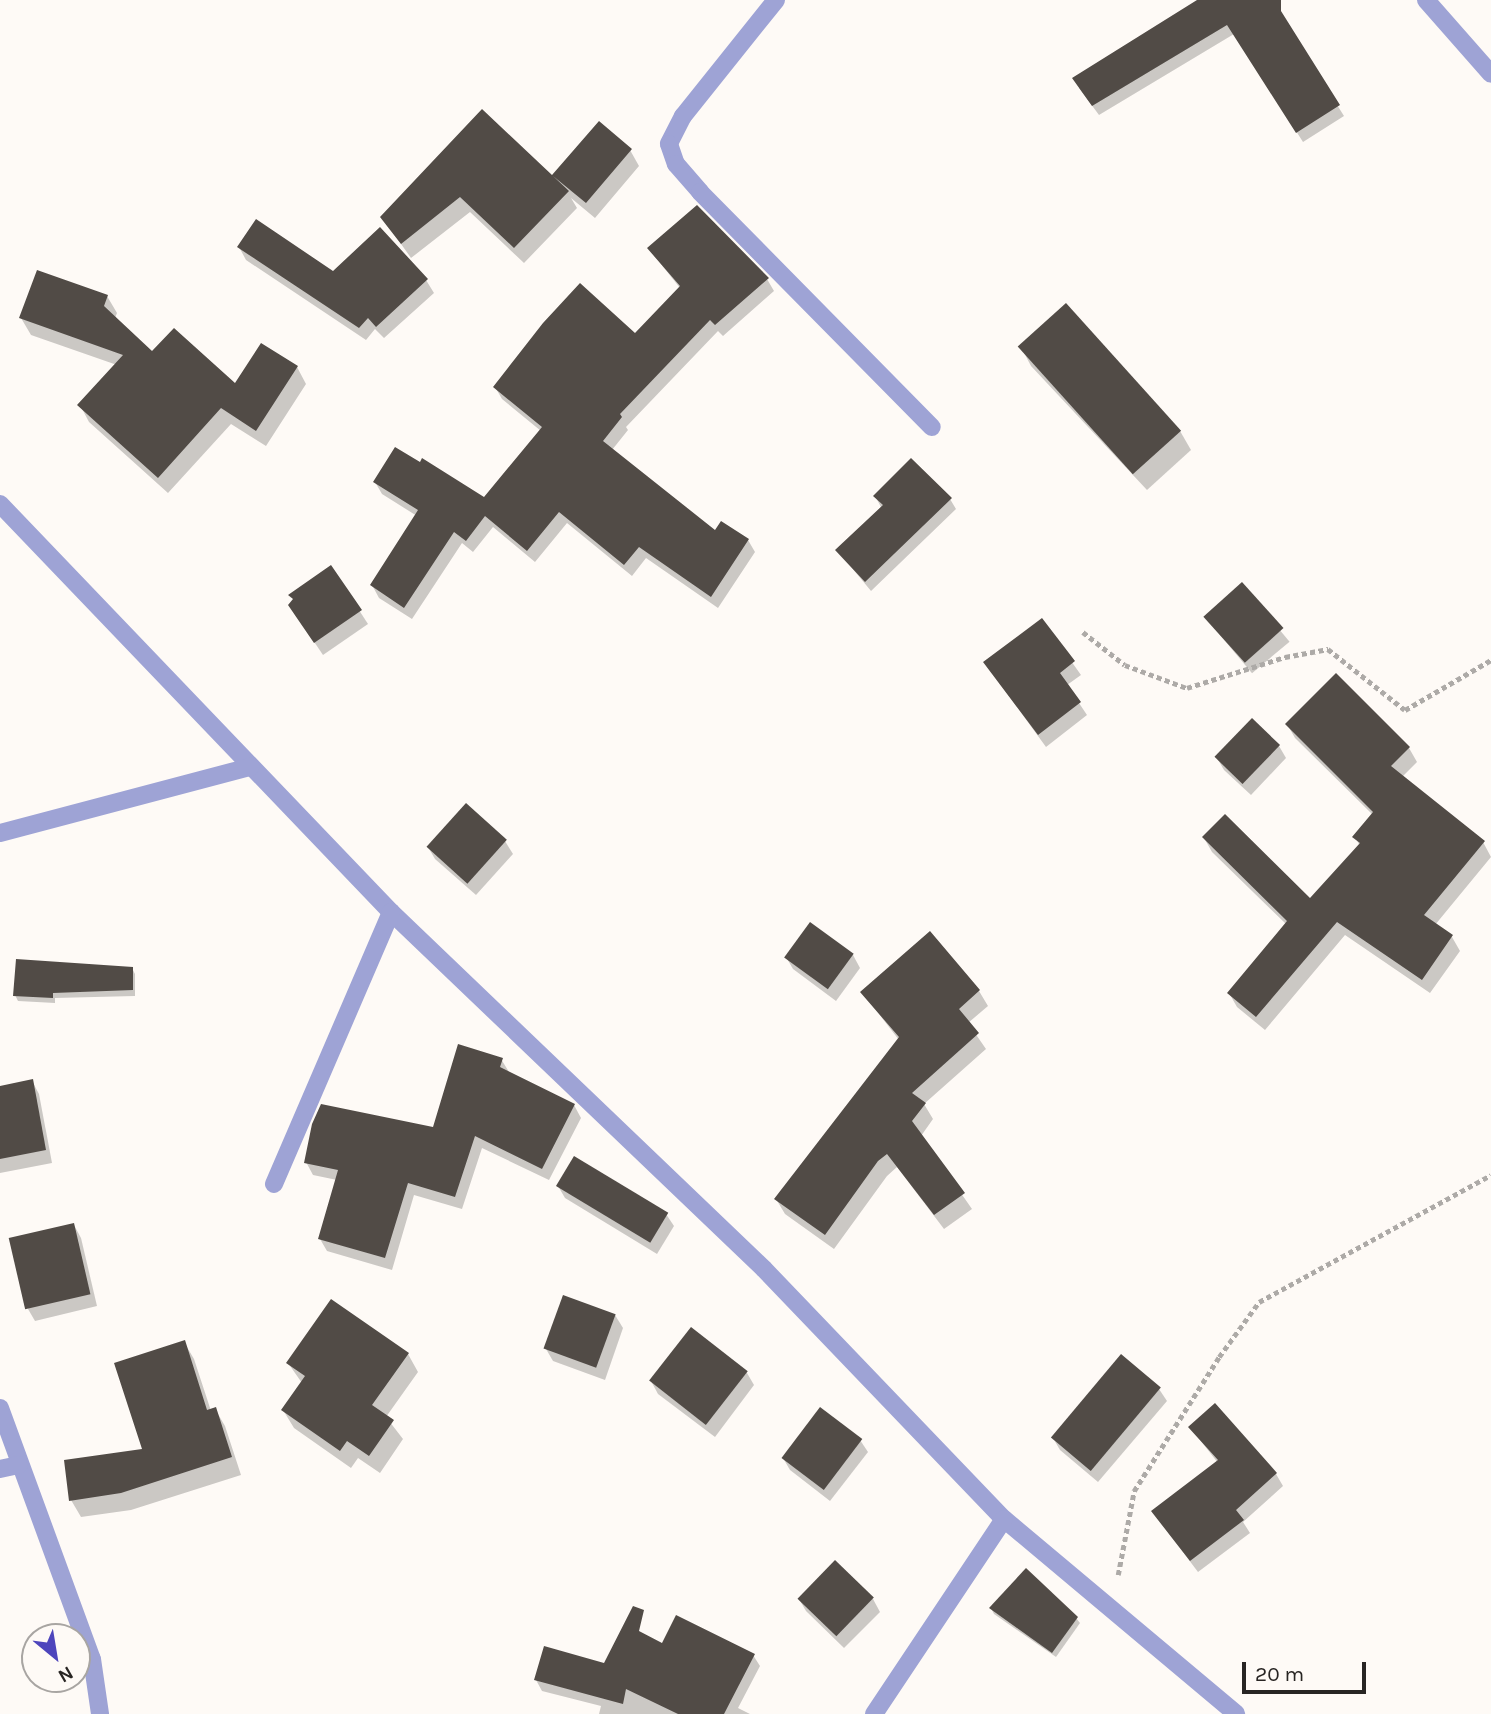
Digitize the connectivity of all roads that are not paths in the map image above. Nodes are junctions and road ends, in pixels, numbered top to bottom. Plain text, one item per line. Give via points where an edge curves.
1 (776, 0) edge
2 (1426, 0) edge
3 (1491, 74) edge
4 (932, 427) dead end
5 (0, 503) edge
6 (250, 767) junction
7 (0, 833) edge
8 (391, 912) junction
9 (274, 1184) dead end
10 (0, 1408) edge
11 (19, 1465) junction
12 (0, 1469) edge
13 (1004, 1519) junction
14 (100, 1714) edge
15 (873, 1714) edge
16 (1236, 1714) edge

1 - 4 street via 683,116 669,144 676,164
2 - 3 street
5 - 6 street
6 - 7 street
6 - 8 street
8 - 9 street
8 - 13 street via 764,1269
10 - 11 street
11 - 12 street
11 - 14 street via 92,1659
13 - 15 street
13 - 16 street

